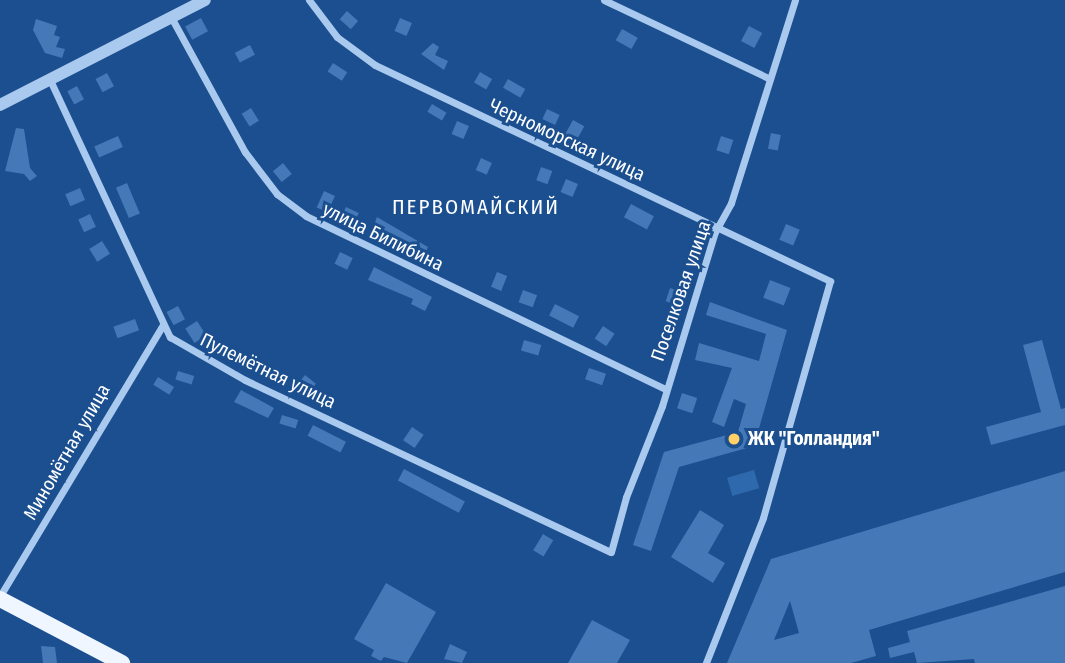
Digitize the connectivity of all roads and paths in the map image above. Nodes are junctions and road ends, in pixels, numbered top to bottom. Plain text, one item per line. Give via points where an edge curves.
1 (205, 0) edge
2 (309, 0) edge
3 (604, 0) edge
4 (795, 0) edge
5 (171, 17) junction
6 (768, 78) junction
7 (50, 80) junction
8 (0, 106) edge
9 (718, 226) junction
10 (163, 325) junction
11 (665, 389) junction
12 (611, 552) joint
13 (0, 598) edge
14 (122, 663) edge
15 (706, 663) edge

1 - 5 street
2 - 9 street, Черноморская улица via 337,37 375,65
3 - 6 street
4 - 6 street, Поселковая улица
5 - 7 street
5 - 11 street, улица Билибина via 244,152 277,194 306,216
6 - 9 street, Поселковая улица via 731,203
7 - 8 street
7 - 10 street, Пулемётная улица
9 - 11 street, Поселковая улица
9 - 15 street, Черноморская улица via 830,281 763,518
10 - 12 street, Пулемётная улица via 181,346 245,380
10 - 13 street, Миномётная улица
11 - 12 street, Поселковая улица
13 - 14 main road

